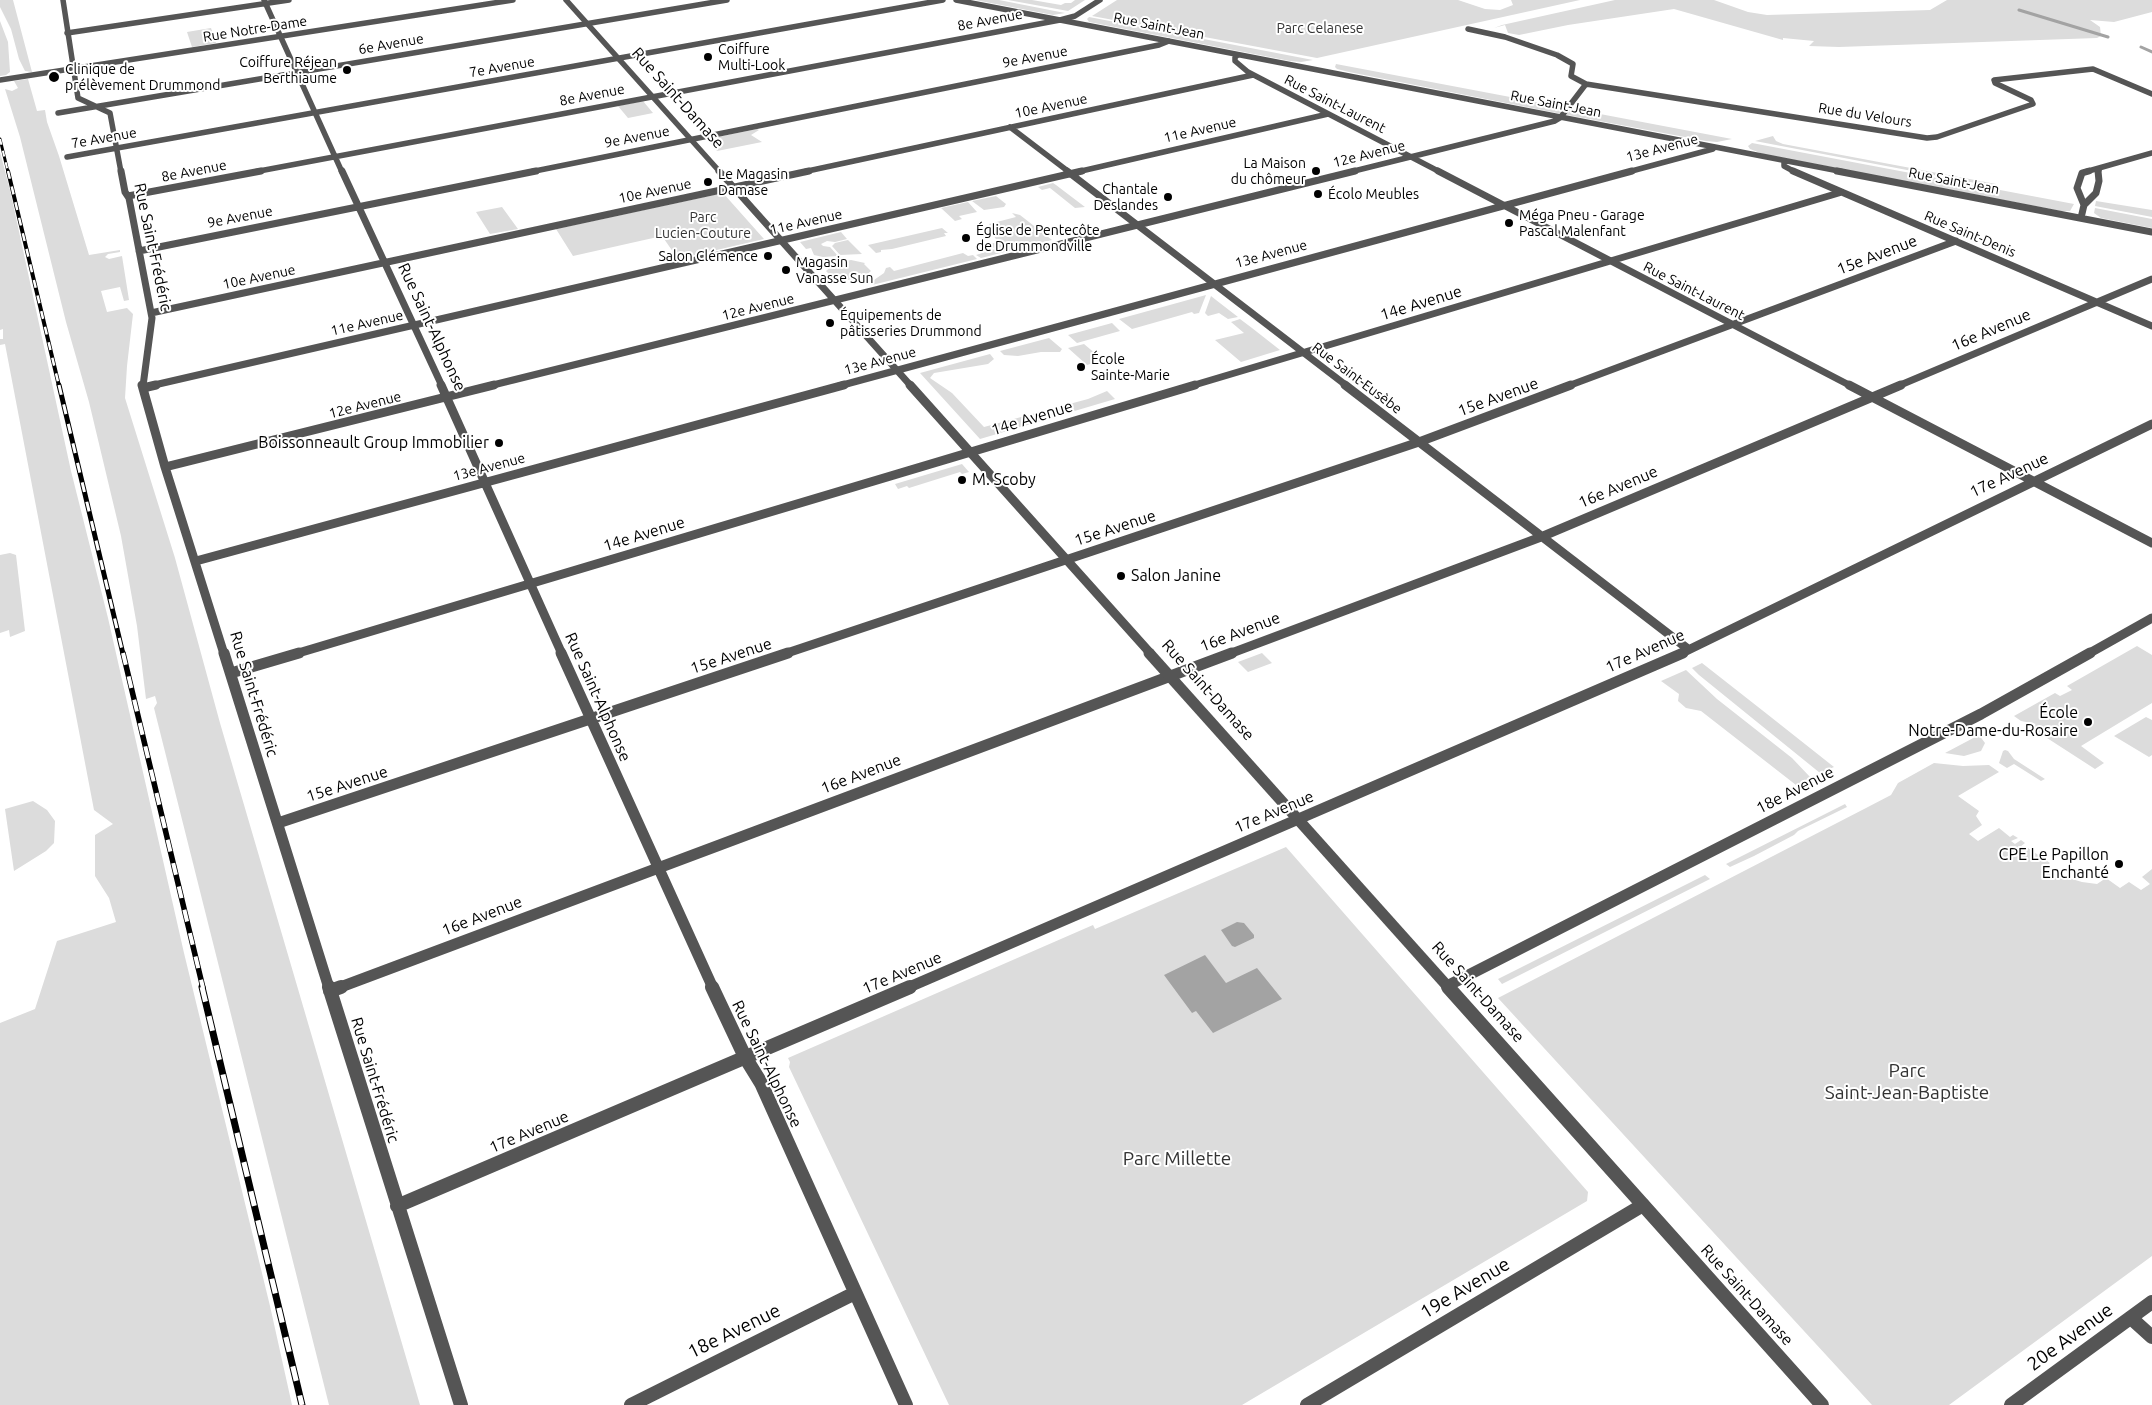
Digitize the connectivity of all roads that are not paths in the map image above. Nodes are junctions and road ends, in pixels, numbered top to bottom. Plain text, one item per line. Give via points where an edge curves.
1 (63, 0) edge
2 (289, 0) edge
3 (513, 0) edge
4 (566, 0) edge
5 (727, 0) edge
6 (943, 0) edge
7 (956, 0) edge
8 (1100, 0) edge
9 (265, 2) edge
10 (1060, 20) junction
11 (588, 24) junction
12 (1468, 28) dead end
13 (67, 32) junction
14 (281, 36) junction
15 (1170, 40) junction
16 (1238, 55) junction
17 (619, 58) junction
18 (74, 68) junction
19 (297, 73) junction
20 (1253, 75) junction
21 (0, 80) edge
22 (1586, 84) junction
23 (2152, 94) edge
24 (653, 96) junction
25 (96, 106) junction
26 (58, 113) dead end
27 (316, 113) junction
28 (1328, 114) junction
29 (1560, 118) junction
30 (1010, 127) junction
31 (692, 139) junction
32 (1716, 148) junction
33 (116, 149) junction
34 (2152, 153) edge
35 (1410, 156) junction
36 (66, 157) dead end
37 (336, 157) junction
38 (1784, 161) junction
39 (2100, 168) junction
40 (1070, 173) junction
41 (733, 187) junction
42 (1842, 192) junction
43 (128, 196) junction
44 (2084, 204) junction
45 (359, 206) junction
46 (1504, 206) junction
47 (2081, 218) junction
48 (1135, 225) junction
49 (2152, 232) edge
50 (781, 240) junction
51 (1956, 241) junction
52 (139, 251) junction
53 (384, 262) junction
54 (1611, 262) junction
55 (2152, 279) edge
56 (1213, 284) junction
57 (835, 300) junction
58 (2097, 302) junction
59 (151, 313) junction
60 (1733, 325) junction
61 (412, 326) junction
62 (2152, 326) edge
63 (1302, 354) junction
64 (897, 370) junction
65 (143, 388) junction
66 (447, 397) junction
67 (1871, 398) junction
68 (2152, 424) edge
69 (1419, 442) junction
70 (971, 452) junction
71 (165, 467) junction
72 (2033, 481) junction
73 (484, 482) junction
74 (1541, 537) junction
75 (2152, 543) edge
76 (1067, 560) junction
77 (196, 561) junction
78 (530, 583) junction
79 (2152, 618) edge
80 (1688, 649) junction
81 (231, 673) junction
82 (1171, 675) junction
83 (590, 719) junction
84 (1300, 819) junction
85 (278, 823) junction
86 (658, 868) junction
87 (1448, 986) junction
88 (330, 991) junction
89 (744, 1057) junction
90 (1643, 1205) junction
91 (397, 1206) junction
92 (856, 1293) junction
93 (2152, 1302) edge
94 (2131, 1318) junction
95 (2152, 1337) edge
96 (460, 1405) edge
97 (631, 1405) edge
98 (906, 1405) edge
99 (1307, 1405) edge
100 (1822, 1405) edge
101 (2011, 1405) edge

1 - 13 street, Rue Saint-Frédéric
2 - 9 street
3 - 14 street, Rue Notre-Dame
4 - 11 street, Rue Saint-Damase
5 - 11 street, 6e Avenue
6 - 17 street, 7e Avenue
7 - 10 street, Rue Saint-Jean
8 - 10 street via 1075,16
9 - 13 street
9 - 14 street, Rue Saint-Alphonse
10 - 15 street, Rue Saint-Jean
10 - 24 street, 8e Avenue
11 - 17 street, Rue Saint-Damase
11 - 19 street, 6e Avenue
12 - 22 street via 1557,55 1573,64 1571,76
13 - 18 street, Rue Saint-Frédéric
14 - 18 street, Rue Notre-Dame
14 - 19 street, Rue Saint-Alphonse
15 - 16 street, Rue Saint-Jean
15 - 31 street, 9e Avenue via 1159,45
16 - 20 street, Rue Saint-Laurent via 1234,59 1236,63
16 - 29 street, Rue Saint-Jean
17 - 24 street, Rue Saint-Damase
17 - 27 street, 7e Avenue
18 - 21 street, Rue Notre-Dame
18 - 25 street, Rue Saint-Frédéric via 78,98
19 - 25 street, 6e Avenue
19 - 27 street, Rue Saint-Alphonse
20 - 28 street, Rue Saint-Laurent
20 - 30 street, 10e Avenue
22 - 23 street, Rue du Velours via 1927,138 2032,104 2031,100 1994,80 2093,69
22 - 29 street
24 - 31 street, Rue Saint-Damase
24 - 37 street, 8e Avenue
25 - 26 street, 6e Avenue
25 - 33 street, Rue Saint-Frédéric via 110,113
27 - 33 street, 7e Avenue
27 - 37 street, Rue Saint-Alphonse
28 - 35 street, Rue Saint-Laurent
28 - 40 street, 11e Avenue
29 - 32 street, Rue Saint-Jean
29 - 35 street, 12e Avenue
30 - 40 street, Rue Saint-Eusèbe
30 - 41 street, 10e Avenue
31 - 41 street, Rue Saint-Damase
31 - 45 street, 9e Avenue
32 - 38 street, Rue Saint-Jean
32 - 46 street, 13e Avenue
33 - 36 street, 7e Avenue
33 - 43 street, Rue Saint-Frédéric
34 - 39 street
35 - 46 street, Rue Saint-Laurent
35 - 48 street, 12e Avenue
37 - 43 street, 8e Avenue
37 - 45 street, Rue Saint-Alphonse
38 - 42 street, Rue Saint-Denis via 1784,166 1792,171
38 - 47 street, Rue Saint-Jean
39 - 44 street via 2096,193
39 - 44 street via 2080,175 2078,191
40 - 48 street, Rue Saint-Eusèbe
40 - 50 street, 11e Avenue
41 - 50 street, Rue Saint-Damase
41 - 53 street, 10e Avenue
42 - 51 street, Rue Saint-Denis
42 - 54 street, 14e Avenue
43 - 52 street, Rue Saint-Frédéric
44 - 47 street
45 - 52 street, 9e Avenue
45 - 53 street, Rue Saint-Alphonse
46 - 54 street, Rue Saint-Laurent
46 - 56 street, 13e Avenue
47 - 49 street, Rue Saint-Jean
48 - 56 street, Rue Saint-Eusèbe
48 - 57 street, 12e Avenue
50 - 57 street, Rue Saint-Damase
50 - 61 street, 11e Avenue
51 - 58 street, Rue Saint-Denis
51 - 60 street, 15e Avenue
52 - 59 street, Rue Saint-Frédéric
53 - 59 street, 10e Avenue
53 - 61 street, Rue Saint-Alphonse
54 - 60 street, Rue Saint-Laurent
54 - 63 street, 14e Avenue
55 - 58 street, 16e Avenue
56 - 63 street, Rue Saint-Eusèbe
56 - 64 street, 13e Avenue
57 - 64 street, Rue Saint-Damase
57 - 66 street, 12e Avenue
58 - 62 street, Rue Saint-Denis
58 - 67 street, 16e Avenue
59 - 65 street, Rue Saint-Frédéric
60 - 67 street, Rue Saint-Laurent
60 - 69 street, 15e Avenue
61 - 65 street, 11e Avenue
61 - 66 street, Rue Saint-Alphonse
63 - 69 street, Rue Saint-Eusèbe
63 - 70 street, 14e Avenue
64 - 70 street, Rue Saint-Damase
64 - 73 street, 13e Avenue
65 - 71 street, Rue Saint-Frédéric
66 - 71 street, 12e Avenue
66 - 73 street, Rue Saint-Alphonse
67 - 72 street, Rue Saint-Laurent
67 - 74 street, 16e Avenue
68 - 72 street, 17e Avenue
69 - 74 street, Rue Saint-Eusèbe
69 - 76 street, 15e Avenue
70 - 76 street, Rue Saint-Damase
70 - 78 street, 14e Avenue
71 - 77 street, Rue Saint-Frédéric
72 - 75 street, Rue Saint-Laurent
72 - 80 street, 17e Avenue
73 - 77 street, 13e Avenue
73 - 78 street, Rue Saint-Alphonse
74 - 80 street, Rue Saint-Eusèbe
74 - 82 street, 16e Avenue
76 - 82 street, Rue Saint-Damase
76 - 83 street, 15e Avenue
77 - 81 street, Rue Saint-Frédéric
78 - 81 street, 14e Avenue
78 - 83 street, Rue Saint-Alphonse
79 - 87 street, 18e Avenue via 1981,714
80 - 84 street, 17e Avenue
81 - 85 street, Rue Saint-Frédéric
82 - 84 street, Rue Saint-Damase
82 - 86 street, 16e Avenue
83 - 85 street, 15e Avenue
83 - 86 street, Rue Saint-Alphonse
84 - 87 street, Rue Saint-Damase
84 - 89 street, 17e Avenue
85 - 88 street, Rue Saint-Frédéric
86 - 88 street, 16e Avenue
86 - 89 street, Rue Saint-Alphonse
87 - 90 street, Rue Saint-Damase
88 - 91 street, Rue Saint-Frédéric
89 - 91 street, 17e Avenue
89 - 92 street, Rue Saint-Alphonse via 761,1083
90 - 99 street, 19e Avenue
90 - 100 street, Rue Saint-Damase
91 - 96 street, Rue Saint-Frédéric
92 - 97 street, 18e Avenue
92 - 98 street, Rue Saint-Alphonse
93 - 94 street, 20e Avenue
94 - 95 street
94 - 101 street, 20e Avenue

